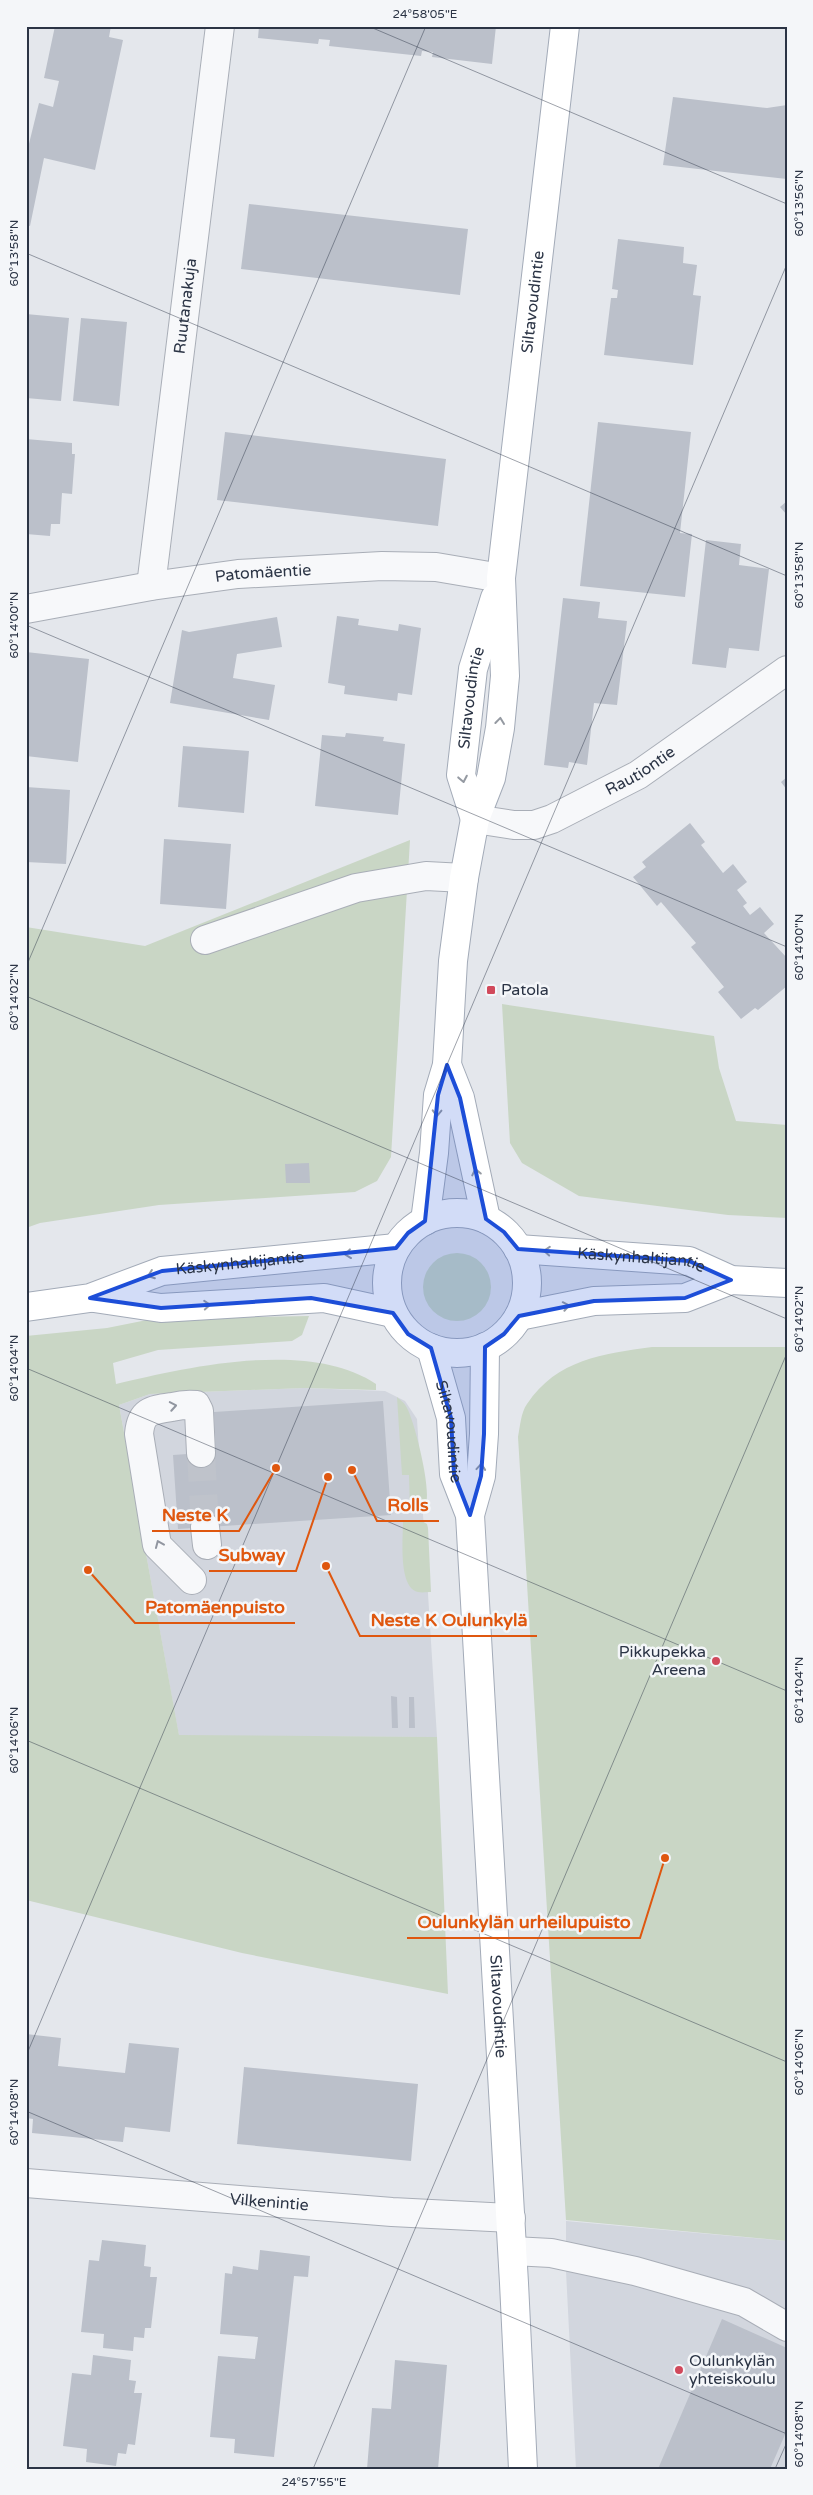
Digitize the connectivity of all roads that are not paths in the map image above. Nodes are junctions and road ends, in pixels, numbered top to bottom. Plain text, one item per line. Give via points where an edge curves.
1 (220, 26) edge
2 (565, 26) edge
3 (501, 578) junction
4 (151, 586) junction
5 (26, 609) edge
6 (787, 670) edge
7 (475, 819) junction
8 (464, 878) junction
9 (205, 940) dead end
10 (447, 1065) junction
11 (486, 1219) junction
12 (425, 1221) junction
13 (396, 1248) junction
14 (518, 1249) junction
15 (731, 1280) junction
16 (787, 1283) edge
17 (90, 1298) junction
18 (26, 1307) edge
19 (393, 1313) junction
20 (519, 1316) junction
21 (485, 1347) junction
22 (431, 1348) junction
23 (201, 1453) tunnel mouth
24 (470, 1515) junction
25 (192, 1580) dead end
26 (26, 2183) edge
27 (511, 2218) junction
28 (512, 2251) junction
29 (787, 2327) edge
30 (523, 2469) edge

1 - 4 street, Ruutanakuja
2 - 3 main road, Siltavoudintie
3 - 4 street, Patomäentie via 436,567 382,566 238,574
3 - 7 main road, Siltavoudintie via 505,676 491,778
4 - 5 street, Patomäentie
6 - 7 street, Rautiontie via 638,775 552,819 514,825
7 - 8 main road, Siltavoudintie
8 - 9 street via 426,876 356,888
8 - 10 main road, Siltavoudintie via 453,961
11 -> 10 main road, Siltavoudintie via 460,1098
10 -> 12 main road, Siltavoudintie via 438,1095
11 - 12 main road via 455,1213
11 - 14 main road via 504,1232
12 - 13 main road via 408,1233
13 -> 17 main road, Käskynhaltijantie via 162,1271
13 - 19 main road via 387,1279
15 -> 14 main road, Käskynhaltijantie via 689,1261
14 - 20 main road via 527,1280
15 - 16 main road, Käskynhaltijantie
20 -> 15 main road, Käskynhaltijantie via 594,1301 685,1298
17 - 18 main road, Käskynhaltijantie
17 -> 19 main road, Käskynhaltijantie via 161,1308 324,1298
19 - 22 main road via 408,1334
20 - 21 main road via 504,1334
21 - 22 main road via 452,1353
24 -> 21 main road, Siltavoudintie via 480,1476 484,1434
22 - 24 main road, Siltavoudintie via 452,1418 454,1474
25 -> 23 street via 158,1545 139,1434 140,1423 152,1410 196,1405
24 - 27 main road, Siltavoudintie
26 - 27 street, Vilkenintie via 392,2212
27 - 28 main road, Siltavoudintie
28 - 29 street via 551,2253 635,2271 744,2302
28 - 30 main road, Siltavoudintie

